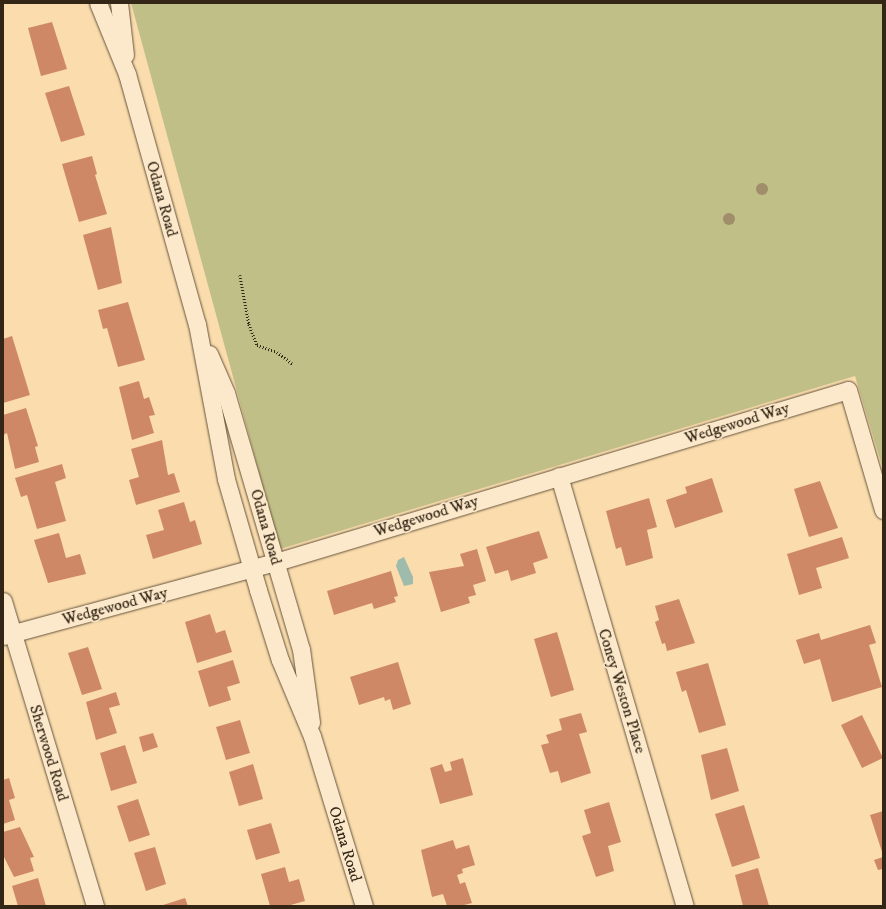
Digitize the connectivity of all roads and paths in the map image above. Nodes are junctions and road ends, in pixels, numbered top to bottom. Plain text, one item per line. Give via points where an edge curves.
1 (98, 3) edge
2 (119, 3) edge
3 (127, 74) junction
4 (240, 275) dead end
5 (197, 324) junction
6 (294, 364) dead end
7 (559, 476) junction
8 (883, 510) edge
9 (276, 562) junction
10 (251, 569) junction
11 (3, 601) edge
12 (8, 635) edge
13 (312, 736) junction
14 (95, 906) edge
15 (364, 906) edge
16 (685, 906) edge

1 - 3 street, Odana Road
2 - 3 street, Odana Road
3 - 5 street, Odana Road
4 - 6 path via 249,324 257,345 277,352
5 - 9 street, Odana Road via 226,393
5 - 10 street, Odana Road via 226,479
7 - 8 street, Wedgewood Way via 848,390
7 - 9 street, Wedgewood Way
7 - 16 street, Coney Weston Place
9 - 10 street, Wedgewood Way
9 - 13 street, Odana Road via 301,649 308,684
10 - 12 street, Wedgewood Way
10 - 13 street, Odana Road via 280,660
11 - 12 street, Sherwood Road
12 - 14 street, Sherwood Road
13 - 15 street, Odana Road

